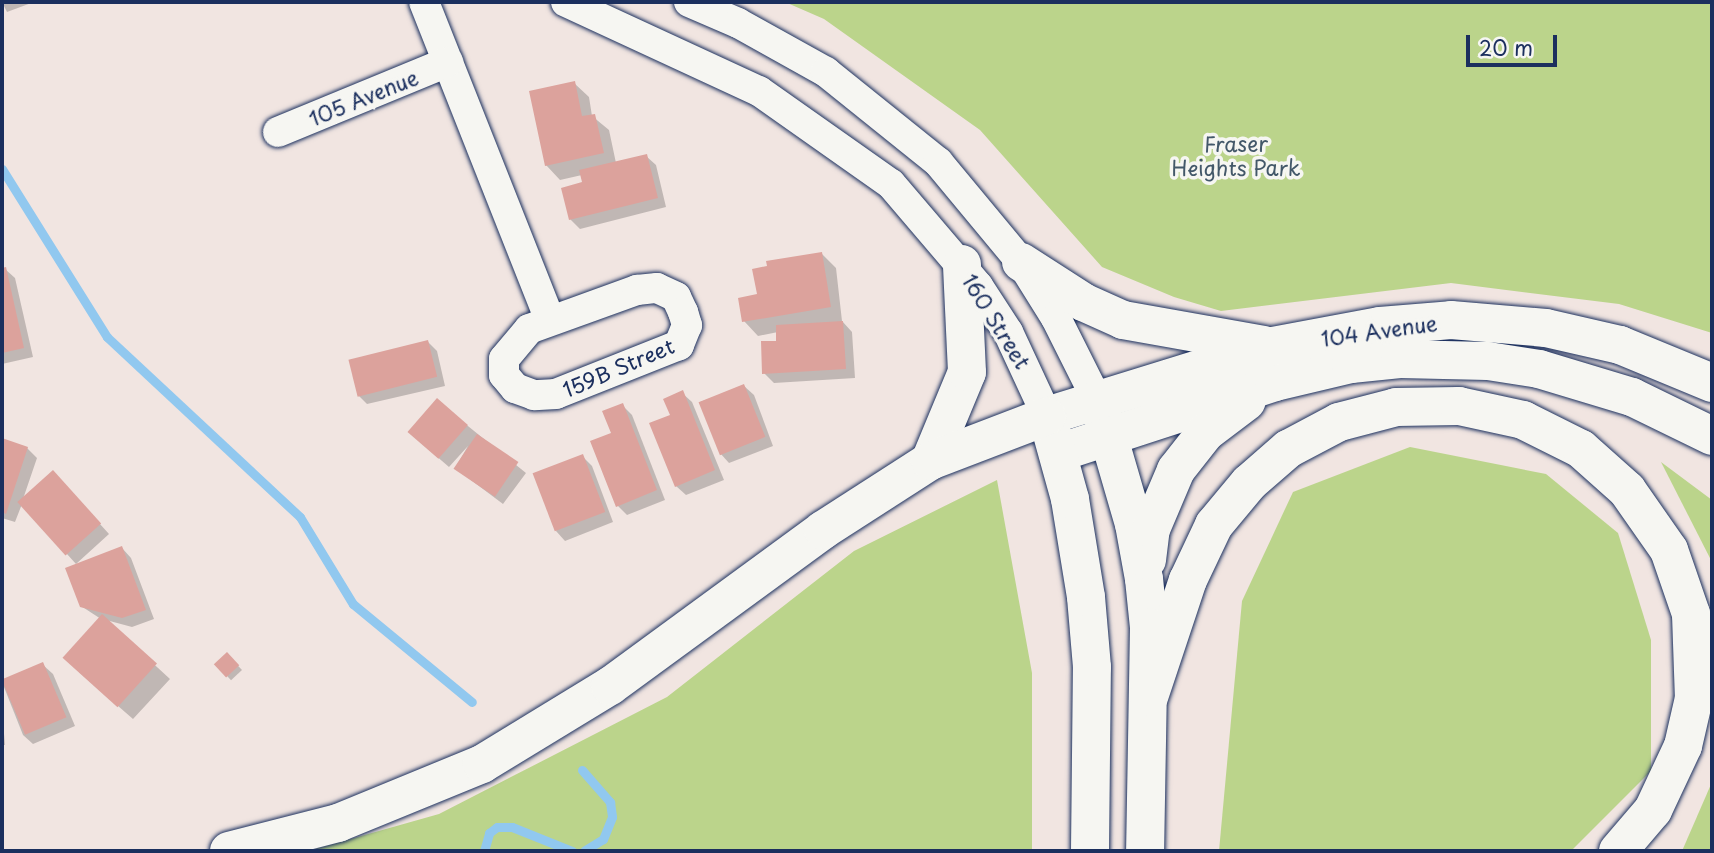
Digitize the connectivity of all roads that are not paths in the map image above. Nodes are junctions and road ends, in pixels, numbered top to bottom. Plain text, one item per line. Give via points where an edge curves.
1 (424, 2) edge
2 (566, 2) edge
3 (689, 2) edge
4 (448, 62) junction
5 (278, 132) dead end
6 (1021, 262) junction
7 (962, 264) junction
8 (550, 320) junction
9 (1274, 364) junction
10 (1712, 383) edge
11 (1047, 416) junction
12 (1103, 419) junction
13 (1712, 436) edge
14 (1058, 453) junction
15 (930, 461) junction
16 (1144, 579) junction
17 (1149, 698) junction
18 (229, 851) edge
19 (1090, 851) edge
20 (1145, 851) edge
21 (1618, 851) edge

1 - 4 street
2 - 7 street, 160 Street via 716,68 785,107 891,184
3 - 6 street via 792,51 881,112 945,169
4 - 5 street, 105 Avenue
4 - 8 street
6 - 9 main road via 1083,302 1123,320
6 - 12 street via 1056,318
7 - 11 street, 160 Street via 1008,332
7 - 15 main road via 967,372
8 - 8 street, 159B Street via 657,288 676,297 687,325 679,345 556,394 534,395 515,388 504,375 504,359 519,335
9 - 10 main road, 104 Avenue via 1380,326 1451,320 1546,328 1620,345
9 - 12 main road, 104 Avenue
9 - 13 main road, 104 Avenue via 1488,361 1595,384 1651,405
9 - 16 main road via 1180,464 1151,529
11 - 12 main road, 104 Avenue
11 - 14 main road, 160 Street
11 - 15 main road, 104 Avenue
12 - 14 main road, 104 Avenue
12 - 16 main road via 1134,524
14 - 19 main road, 160 Street via 1086,597 1092,667
15 - 18 main road, 104 Avenue via 823,530 610,686 521,742 452,778 381,807
16 - 17 main road
17 - 20 main road
17 - 21 main road via 1188,580 1214,525 1249,483 1289,449 1339,422 1396,407 1459,406 1523,420 1581,449 1627,490 1669,550 1691,614 1694,698 1683,746 1653,810

